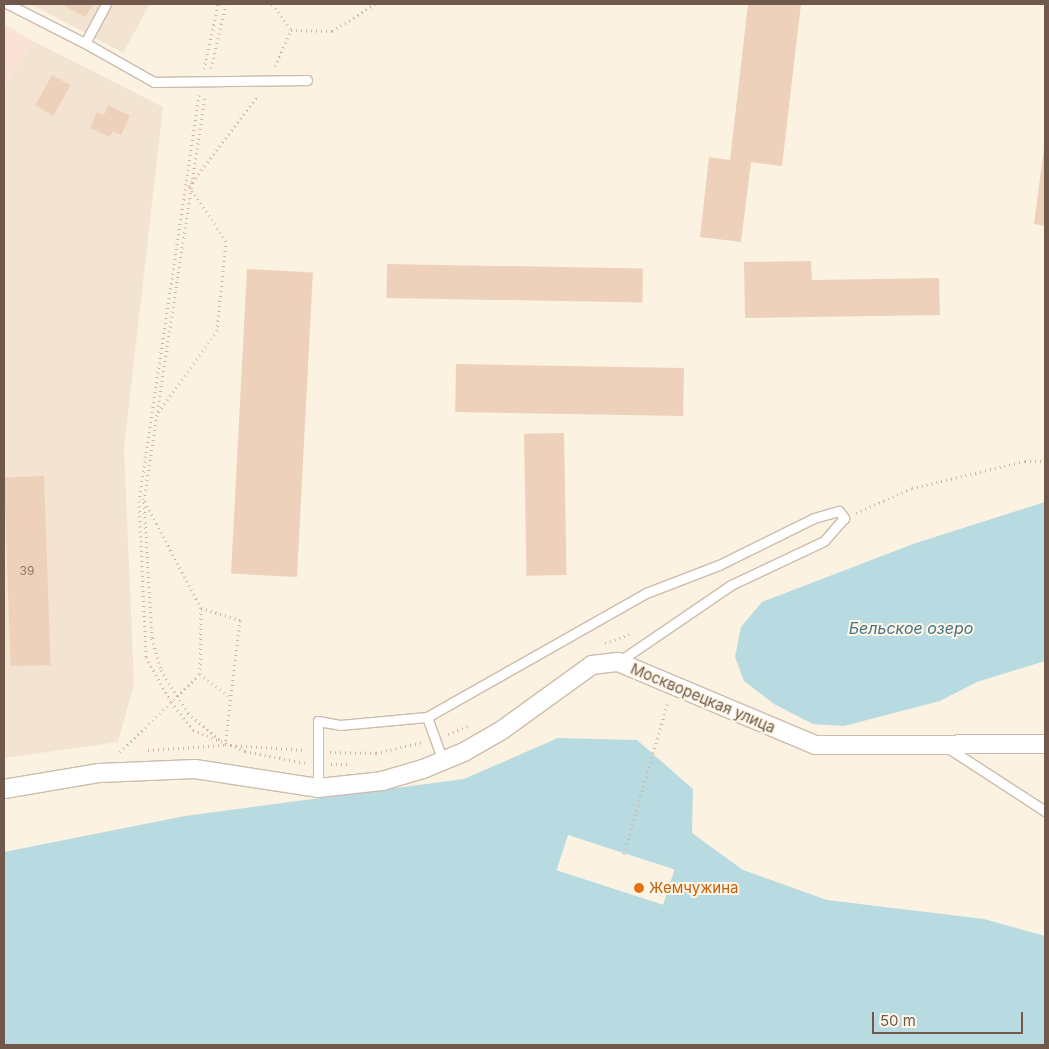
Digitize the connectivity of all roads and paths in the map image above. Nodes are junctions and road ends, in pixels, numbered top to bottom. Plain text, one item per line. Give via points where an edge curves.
1 (8, 4) edge
2 (106, 4) edge
3 (218, 4) edge
4 (226, 4) edge
5 (272, 4) edge
6 (375, 4) edge
7 (291, 30) junction
8 (85, 43) junction
9 (307, 80) dead end
10 (269, 81) junction
11 (204, 83) junction
12 (189, 186) junction
13 (156, 414) junction
14 (1045, 461) edge
15 (144, 500) junction
16 (844, 518) junction
17 (201, 608) junction
18 (641, 630) dead end
19 (597, 646) dead end
20 (618, 662) junction
21 (200, 674) junction
22 (672, 684) junction
23 (177, 696) junction
24 (230, 697) junction
25 (171, 702) junction
26 (427, 717) junction
27 (476, 722) dead end
28 (435, 740) junction
29 (1045, 744) edge
30 (225, 745) junction
31 (946, 746) junction
32 (139, 751) dead end
33 (317, 751) junction
34 (129, 752) dead end
35 (443, 761) junction
36 (318, 788) junction
37 (4, 789) edge
38 (1045, 811) edge
39 (624, 854) dead end

1 - 8 lane
2 - 8 lane
3 - 11 path
4 - 11 path
5 - 7 path
6 - 7 path via 332,31
7 - 10 path
8 - 11 lane via 154,82
9 - 10 lane
10 - 11 lane
10 - 12 path
11 - 12 path
11 - 25 path via 139,500 146,657
12 - 13 path
12 - 13 path via 226,241 217,331
13 - 15 path
14 - 16 path via 1025,461 912,488
15 - 17 path
15 - 23 path via 152,638 161,670
16 - 20 lane via 824,541 731,585
16 - 26 lane via 839,511 814,518 719,565 646,593
17 - 21 path
17 - 24 path via 240,620
18 - 19 path
20 - 22 street, Москворецкая улица
20 - 35 street, Москворецкая улица via 592,665 502,730
21 - 23 path
21 - 24 path
22 - 31 street, Москворецкая улица via 815,745
22 - 39 path
23 - 25 path
23 - 30 path via 188,713
24 - 30 path
25 - 30 path via 193,730
25 - 34 path via 120,752
26 - 28 lane
26 - 33 lane via 340,725 318,721
27 - 28 path
28 - 33 path via 376,753
28 - 35 lane
29 - 31 street, Москворецкая улица
30 - 32 path
30 - 33 path
31 - 38 lane
33 - 36 lane
35 - 36 street, Москворецкая улица via 382,781
36 - 37 street, Москворецкая улица via 195,769 100,772

